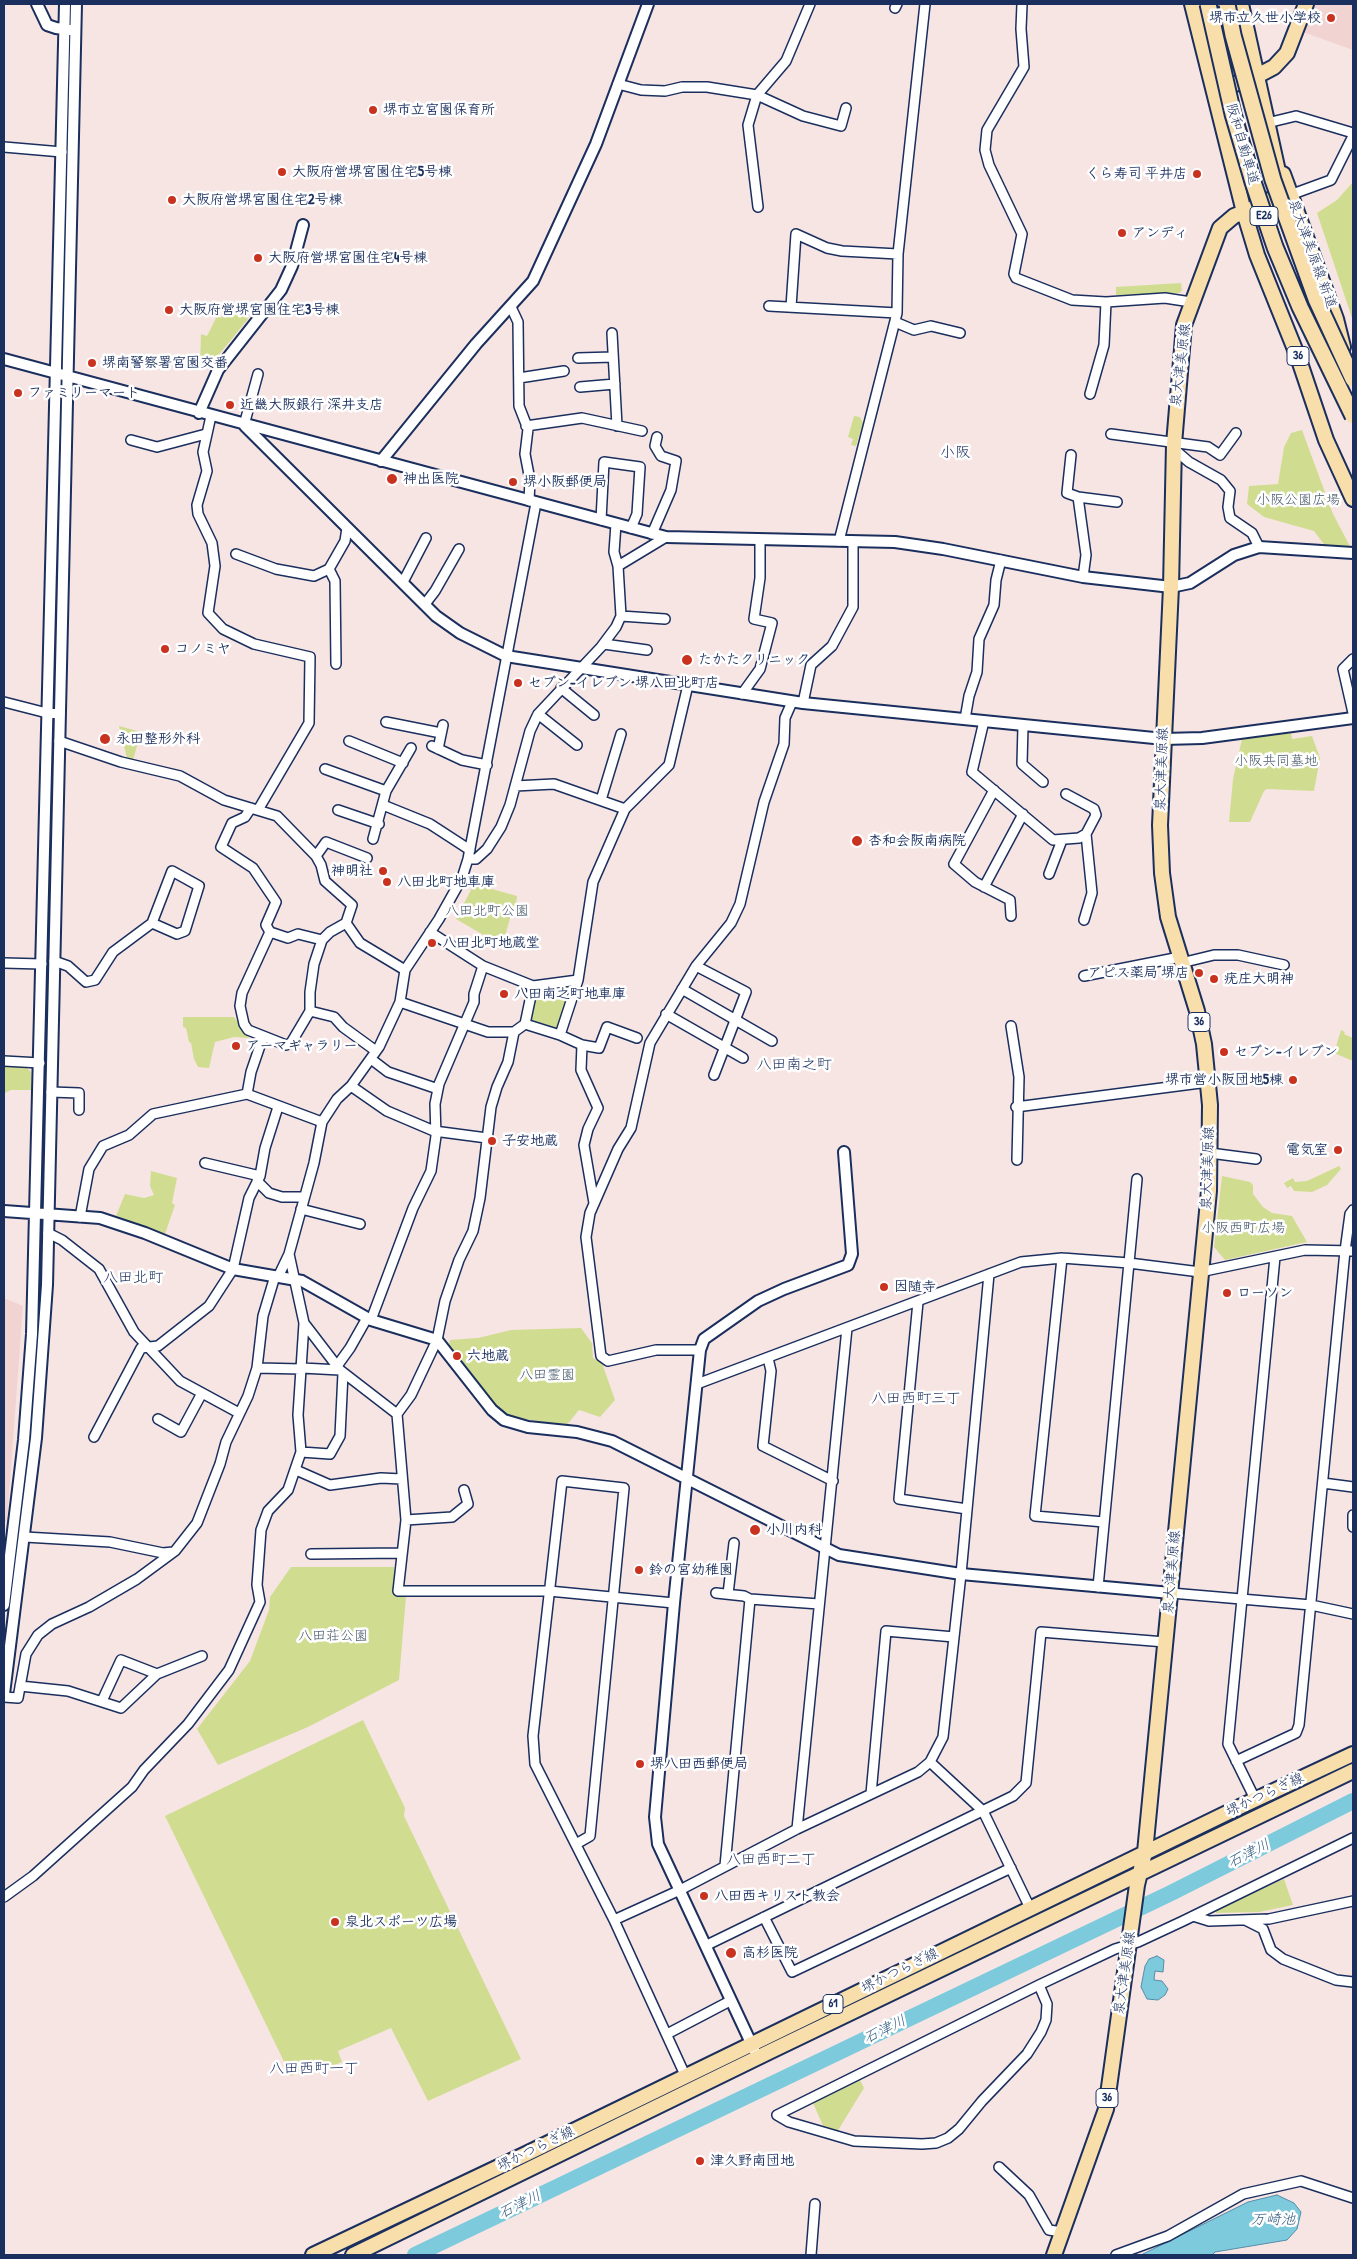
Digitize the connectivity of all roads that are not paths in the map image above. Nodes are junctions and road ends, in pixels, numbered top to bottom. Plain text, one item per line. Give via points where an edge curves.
1 (37, 4) edge
2 (65, 4) edge
3 (76, 4) edge
4 (648, 4) edge
5 (810, 4) edge
6 (925, 4) edge
7 (1022, 4) edge
8 (1192, 4) edge
9 (1208, 4) edge
10 (1227, 4) edge
11 (1241, 4) edge
12 (1306, 4) edge
13 (65, 30) junction
14 (76, 30) junction
15 (1258, 76) junction
16 (618, 84) junction
17 (1213, 92) junction
18 (757, 95) junction
19 (846, 108) dead end
20 (1267, 123) junction
21 (1353, 134) edge
22 (4, 147) edge
23 (62, 152) junction
24 (1290, 195) junction
25 (758, 207) dead end
26 (1244, 212) junction
27 (303, 225) dead end
28 (898, 254) junction
29 (1316, 299) junction
30 (1106, 302) junction
31 (1191, 302) junction
32 (769, 306) dead end
33 (511, 307) junction
34 (791, 307) junction
35 (896, 318) junction
36 (960, 332) dead end
37 (612, 333) dead end
38 (613, 357) junction
39 (578, 358) dead end
40 (4, 359) edge
41 (1353, 364) edge
42 (564, 371) dead end
43 (56, 372) junction
44 (258, 374) dead end
45 (68, 376) junction
46 (519, 378) junction
47 (1353, 379) edge
48 (615, 384) junction
49 (1353, 386) edge
50 (580, 387) dead end
51 (1090, 394) dead end
52 (199, 413) junction
53 (211, 416) junction
54 (1353, 416) edge
55 (244, 425) junction
56 (526, 426) junction
57 (617, 426) junction
58 (642, 431) dead end
59 (1236, 433) dead end
60 (206, 434) junction
61 (1111, 434) dead end
62 (657, 437) dead end
63 (131, 440) dead end
64 (1174, 446) junction
65 (1070, 455) dead end
66 (381, 461) junction
67 (1078, 496) junction
68 (1353, 499) edge
69 (532, 502) junction
70 (1117, 502) dead end
71 (601, 520) junction
72 (616, 524) junction
73 (347, 528) junction
74 (631, 528) junction
75 (652, 534) junction
76 (666, 537) junction
77 (426, 538) dead end
78 (760, 540) junction
79 (839, 541) junction
80 (853, 541) junction
81 (1258, 547) junction
82 (459, 548) dead end
83 (236, 554) dead end
84 (1353, 554) edge
85 (1001, 560) junction
86 (618, 566) junction
87 (329, 569) junction
88 (1083, 577) junction
89 (402, 582) junction
90 (1171, 588) junction
91 (425, 604) junction
92 (621, 616) junction
93 (664, 619) dead end
94 (604, 644) junction
95 (647, 650) dead end
96 (506, 656) junction
97 (1353, 659) edge
98 (336, 664) dead end
99 (580, 668) junction
100 (688, 685) junction
101 (561, 688) junction
102 (742, 694) junction
103 (4, 702) edge
104 (797, 703) junction
105 (48, 713) junction
106 (1353, 713) edge
107 (60, 714) junction
108 (538, 714) junction
109 (594, 715) dead end
110 (1353, 718) edge
111 (965, 720) junction
112 (984, 721) junction
113 (386, 722) dead end
114 (1023, 726) junction
115 (621, 734) dead end
116 (1164, 739) junction
117 (59, 741) junction
118 (348, 741) dead end
119 (577, 745) dead end
120 (410, 748) dead end
121 (402, 763) junction
122 (486, 765) junction
123 (325, 769) dead end
124 (1043, 782) dead end
125 (515, 786) junction
126 (994, 790) junction
127 (386, 791) junction
128 (1066, 794) dead end
129 (601, 800) junction
130 (383, 804) junction
131 (254, 809) junction
132 (625, 809) junction
133 (338, 810) dead end
134 (1023, 814) junction
135 (379, 824) junction
136 (1086, 834) junction
137 (373, 839) dead end
138 (1062, 840) junction
139 (470, 850) junction
140 (316, 856) junction
141 (367, 858) dead end
142 (468, 860) junction
143 (1049, 874) dead end
144 (984, 887) junction
145 (1011, 916) dead end
146 (1084, 920) dead end
147 (152, 923) junction
148 (346, 923) junction
149 (270, 932) junction
150 (430, 932) junction
151 (322, 940) junction
152 (1181, 960) junction
153 (54, 961) junction
154 (4, 962) edge
155 (42, 964) junction
156 (1284, 965) dead end
157 (483, 966) junction
158 (696, 966) junction
159 (405, 970) junction
160 (1084, 976) dead end
161 (578, 980) junction
162 (533, 986) junction
163 (682, 989) junction
164 (400, 1002) junction
165 (310, 1011) junction
166 (666, 1014) junction
167 (736, 1019) junction
168 (464, 1024) junction
169 (525, 1024) junction
170 (1010, 1026) dead end
171 (514, 1032) junction
172 (560, 1035) junction
173 (263, 1037) junction
174 (637, 1038) dead end
175 (772, 1041) dead end
176 (582, 1045) junction
177 (724, 1048) junction
178 (376, 1051) junction
179 (743, 1058) dead end
180 (371, 1059) junction
181 (4, 1061) edge
182 (40, 1063) junction
183 (714, 1075) dead end
184 (1208, 1082) junction
185 (351, 1086) junction
186 (438, 1089) junction
187 (52, 1092) junction
188 (247, 1094) junction
189 (278, 1107) junction
190 (1016, 1107) junction
191 (79, 1110) dead end
192 (322, 1122) junction
193 (434, 1131) junction
194 (487, 1138) junction
195 (844, 1152) dead end
196 (1210, 1153) junction
197 (1256, 1159) dead end
198 (1017, 1160) dead end
199 (205, 1163) dead end
200 (259, 1179) junction
201 (1137, 1179) dead end
202 (304, 1197) junction
203 (594, 1203) junction
204 (301, 1209) junction
205 (1353, 1210) edge
206 (4, 1211) edge
207 (36, 1213) junction
208 (48, 1214) junction
209 (80, 1217) junction
210 (360, 1224) dead end
211 (48, 1233) junction
212 (1349, 1251) edge
213 (289, 1254) junction
214 (1275, 1256) junction
215 (1062, 1258) junction
216 (1129, 1263) junction
217 (234, 1269) junction
218 (1200, 1272) junction
219 (989, 1274) junction
220 (276, 1276) junction
221 (296, 1280) junction
222 (918, 1302) junction
223 (369, 1319) junction
224 (304, 1323) junction
225 (848, 1328) junction
226 (436, 1340) junction
227 (148, 1346) junction
228 (700, 1350) junction
229 (768, 1358) junction
230 (257, 1368) junction
231 (302, 1368) junction
232 (340, 1370) junction
233 (697, 1384) junction
234 (202, 1393) junction
235 (239, 1413) junction
236 (397, 1414) junction
237 (158, 1419) dead end
238 (94, 1437) dead end
239 (300, 1452) junction
240 (296, 1470) junction
241 (402, 1478) junction
242 (687, 1479) junction
243 (833, 1481) junction
244 (1322, 1483) junction
245 (1353, 1487) edge
246 (464, 1490) dead end
247 (967, 1509) junction
248 (1353, 1515) edge
249 (406, 1520) junction
250 (1104, 1522) junction
251 (1353, 1527) edge
252 (8, 1537) edge
253 (25, 1537) junction
254 (734, 1543) dead end
255 (175, 1551) junction
256 (826, 1551) junction
257 (401, 1553) junction
258 (311, 1554) dead end
259 (961, 1574) junction
260 (1098, 1587) junction
261 (549, 1591) junction
262 (716, 1593) dead end
263 (1171, 1593) junction
264 (728, 1594) junction
265 (614, 1596) junction
266 (750, 1599) junction
267 (1242, 1599) junction
268 (674, 1602) junction
269 (819, 1604) junction
270 (1311, 1605) junction
271 (4, 1606) edge
272 (1353, 1614) edge
273 (954, 1637) junction
274 (1166, 1642) junction
275 (202, 1656) dead end
276 (157, 1674) junction
277 (20, 1686) junction
278 (4, 1695) edge
279 (102, 1701) junction
280 (1353, 1754) edge
281 (1236, 1761) junction
282 (930, 1762) junction
283 (1351, 1772) edge
284 (871, 1794) junction
285 (1255, 1799) junction
286 (983, 1812) junction
287 (797, 1829) junction
288 (1353, 1838) edge
289 (576, 1844) junction
290 (1145, 1852) junction
291 (725, 1866) junction
292 (1011, 1868) junction
293 (1138, 1880) junction
294 (680, 1890) junction
295 (4, 1897) edge
296 (1353, 1901) edge
297 (1030, 1908) junction
298 (1193, 1916) junction
299 (764, 1917) junction
300 (614, 1920) junction
301 (1246, 1920) junction
302 (1130, 1940) junction
303 (707, 1944) junction
304 (1353, 1982) edge
305 (1039, 1985) junction
306 (730, 2001) junction
307 (667, 2034) junction
308 (751, 2044) junction
309 (758, 2058) junction
310 (685, 2075) junction
311 (999, 2167) dead end
312 (1353, 2198) edge
313 (815, 2204) dead end
314 (1062, 2232) junction
315 (313, 2255) edge
316 (353, 2255) edge
317 (811, 2255) edge
318 (1054, 2255) edge
319 (1116, 2255) edge

1 - 13 street via 47,24
2 - 13 street
3 - 14 street
4 - 16 street
5 - 18 street via 786,61
6 - 28 street
7 - 30 street via 1024,67 987,130 985,150 1022,234 1014,274 1016,278 1072,300
8 - 17 main road, 36
9 - 54 highway, 阪和自動車道 / E26, bridge via 1233,114 1253,182 1300,307
10 - 29 highway, 阪和自動車道 / E26, bridge via 1273,180
11 - 15 main road, 36
12 - 15 main road via 1287,53 1274,67
13 - 14 street
13 - 23 street
14 - 45 street
15 - 17 main road
15 - 20 main road, 泉大津美原線 / 36
16 - 18 street via 641,90 707,87
16 - 33 street via 596,144 533,281
17 - 26 main road, 36
18 - 19 street via 803,116 841,126
18 - 25 street via 748,125
20 - 21 street via 1296,116
20 - 24 main road, 泉大津美原線 新道 / 36
20 - 26 main road, 泉大津美原線 / 36 via 1281,185 1271,201
21 - 24 street via 1331,180
22 - 23 street
23 - 43 street
24 - 49 main road, 泉大津美原線 新道 / 36 via 1336,319
26 - 31 main road, 泉大津美原線 / 36 via 1220,228
26 - 68 main road, 36 via 1326,440
27 - 52 street via 292,266 281,290 218,370
28 - 34 street via 842,252 796,234
28 - 35 street
29 - 41 highway, bridge
29 - 47 highway, 阪和自動車道 / E26, bridge
30 - 31 street via 1164,298
30 - 51 street via 1104,345
31 - 64 main road, 泉大津美原線 / 36 via 1184,325
32 - 34 street
33 - 46 street via 518,322
33 - 66 street via 476,344
34 - 35 street
35 - 36 street via 914,330 931,326
35 - 79 street
37 - 38 street
38 - 39 street
38 - 48 street
40 - 43 street
42 - 46 street
43 - 45 street
43 - 105 street
44 - 55 street
45 - 52 street
45 - 107 street
46 - 56 street via 519,406
48 - 50 street
48 - 57 street
52 - 53 street
53 - 55 street
53 - 60 street
55 - 66 street
55 - 73 street
56 - 57 street via 582,418
56 - 69 street via 525,454
57 - 58 street
59 - 64 street via 1220,455 1208,447
60 - 63 street via 156,447
60 - 131 street via 203,452 206,472 197,505 212,543 215,566 208,613 222,629 254,644 310,657 309,724
61 - 64 street
62 - 75 street via 655,446 661,456 676,461 671,490
64 - 81 street via 1190,462 1221,480 1230,491 1230,518 1252,533
64 - 90 main road, 泉大津美原線 / 36
65 - 67 street via 1067,493
66 - 69 street
67 - 70 street
67 - 88 street via 1086,555
69 - 71 street
69 - 96 street
71 - 72 street
71 - 74 street via 604,462 640,467 637,514
72 - 74 street
72 - 86 street via 614,552
73 - 87 street
73 - 89 street
74 - 75 street
75 - 76 street
76 - 78 street
76 - 86 street
77 - 89 street
78 - 79 street
78 - 102 street via 760,578 754,619 772,623 760,669
79 - 80 street
80 - 85 street via 895,542
80 - 104 street via 853,607 832,646 811,665
81 - 84 street
81 - 90 street via 1234,555 1190,583
82 - 91 street
83 - 87 street via 300,574 314,576
85 - 88 street
85 - 111 street via 994,605 979,639 977,672
86 - 92 street
87 - 98 street via 335,581
88 - 90 street
89 - 91 street
90 - 116 main road, 泉大津美原線 / 36
91 - 96 street via 460,633
92 - 93 street
92 - 94 street
94 - 95 street
94 - 99 street
96 - 99 street
96 - 122 street
97 - 106 street via 1343,669
99 - 100 street
99 - 101 street
100 - 102 street
100 - 132 street via 668,765
101 - 108 street
101 - 109 street
102 - 104 street
103 - 105 street
104 - 111 street
104 - 158 street via 786,718 784,744 764,802 740,904 731,923
105 - 107 street
105 - 155 street
107 - 117 street
108 - 119 street
108 - 125 street
110 - 116 street via 1202,738
111 - 112 street
112 - 114 street
112 - 126 street via 972,772
113 - 122 street via 442,729 435,747 462,760
114 - 116 street
114 - 124 street via 1022,764
115 - 129 street
116 - 152 main road, 泉大津美原線 / 36 via 1160,825 1162,873 1168,917
117 - 131 street via 121,762 180,776 224,800
117 - 153 street
118 - 121 street
120 - 121 street
121 - 127 street
122 - 139 street
123 - 127 street
125 - 129 street via 554,784
125 - 142 street via 501,827 487,849 476,859
126 - 134 street
126 - 144 street via 954,864
127 - 130 street
128 - 136 street via 1094,808 1096,815
129 - 132 street
130 - 135 street
130 - 139 street via 430,824
131 - 140 street via 277,816
131 - 149 street via 232,824 222,847 253,868 276,902 266,925
132 - 161 street via 593,882
133 - 135 street
134 - 138 street via 1053,840
134 - 144 street
135 - 137 street
136 - 138 street
136 - 146 street via 1092,893
138 - 143 street
139 - 142 street
140 - 141 street via 326,842
140 - 148 street via 325,881 352,905
142 - 150 street via 462,878
144 - 145 street via 1010,900
147 - 147 street via 177,934 184,931 199,886 172,871
147 - 153 street via 113,952 95,980 86,982 62,962
148 - 151 street
148 - 159 street via 360,943
149 - 151 street via 288,938 298,934
149 - 173 street via 247,981 240,1006 241,1018 248,1030
150 - 157 street
150 - 159 street
151 - 165 street via 314,964
152 - 156 street via 1238,955
152 - 160 street
152 - 184 main road, 泉大津美原線 / 36 via 1197,1011
153 - 187 street
154 - 155 street
155 - 182 street
157 - 162 street
157 - 168 street via 474,1002
158 - 163 street
158 - 167 street via 746,992
159 - 164 street
161 - 162 street
161 - 172 street
162 - 169 street
163 - 166 street
163 - 167 street
164 - 168 street
164 - 178 street
165 - 173 street via 292,1042 286,1045
165 - 178 street via 334,1018
166 - 177 street
166 - 203 street via 650,1043 631,1128
167 - 175 street
167 - 177 street
168 - 171 street via 488,1032
168 - 186 street
169 - 171 street
169 - 172 street
170 - 190 street via 1018,1077
171 - 194 street via 508,1062 491,1107
172 - 176 street
173 - 188 street
174 - 176 street via 607,1027 599,1048
176 - 203 street via 582,1070 598,1108 584,1145
177 - 179 street
177 - 183 street
178 - 180 street
180 - 185 street
180 - 186 street via 388,1072
181 - 182 street
182 - 207 street
184 - 190 street
184 - 196 main road, 泉大津美原線 / 36
185 - 192 street via 337,1099
185 - 193 street via 387,1112
186 - 193 street
187 - 191 street via 79,1093
187 - 208 street
188 - 189 street
188 - 209 street via 153,1114 129,1135 104,1146 89,1168
189 - 192 street
189 - 200 street
190 - 198 street
192 - 202 street
193 - 194 street
193 - 223 street via 431,1171
194 - 226 street via 473,1231 445,1300
195 - 228 street via 852,1254 848,1265 758,1302 704,1339
196 - 197 street
196 - 218 main road, 泉大津美原線 / 36
199 - 200 street
200 - 202 street via 269,1193
200 - 217 street via 249,1198
201 - 216 street
202 - 204 street
203 - 228 street via 586,1237 601,1356 608,1361 656,1350
204 - 210 street
204 - 213 street
205 - 212 street via 1350,1214
206 - 207 street
207 - 208 street
207 - 252 street via 24,1440
208 - 209 street
208 - 211 street
209 - 217 street via 117,1223
211 - 227 street via 99,1269 134,1332
211 - 253 street via 41,1388
212 - 214 street via 1305,1250
212 - 244 street
213 - 220 street
213 - 221 street
214 - 218 street
214 - 267 street
215 - 216 street
215 - 219 street via 1021,1262
215 - 250 street via 1035,1516
216 - 218 street
216 - 250 street
217 - 220 street
217 - 227 street via 209,1306 158,1346
218 - 263 main road, 泉大津美原線 / 36
219 - 222 street
219 - 247 street
220 - 221 street
220 - 230 street via 263,1316
221 - 223 street
221 - 224 street
222 - 225 street
222 - 247 street via 899,1498
223 - 226 street
223 - 232 street
224 - 231 street
224 - 232 street
225 - 229 street
225 - 243 street
226 - 236 street via 411,1395
226 - 242 street via 492,1410 504,1420 612,1441
227 - 234 street via 180,1381
227 - 238 street via 141,1348
228 - 233 street
229 - 233 street
229 - 243 street via 771,1371 763,1446
230 - 231 street
230 - 235 street
231 - 232 street
231 - 239 street via 298,1415
232 - 236 street
232 - 239 street via 340,1436 330,1454
233 - 242 street
234 - 235 street
234 - 237 street via 181,1432
235 - 255 street via 197,1523
236 - 241 street
239 - 240 street
240 - 241 street via 330,1485
240 - 295 street via 288,1490 268,1511 261,1530 257,1585 260,1602 229,1670 188,1724 144,1770 132,1788 33,1876
241 - 249 street
242 - 256 street
242 - 268 street
243 - 256 street
244 - 245 street
244 - 270 street
246 - 249 street via 468,1504 452,1517
247 - 259 street
248 - 251 street
249 - 257 street
250 - 260 street
252 - 253 street
252 - 271 street
253 - 255 street via 110,1542 163,1553
253 - 278 street
254 - 264 street
255 - 277 street via 138,1579 90,1608 52,1624 38,1635 26,1654
256 - 259 street
256 - 269 street
257 - 258 street
257 - 261 street via 398,1591
259 - 260 street
259 - 273 street
260 - 263 street
261 - 265 street
261 - 265 street via 562,1481 624,1488
261 - 289 street via 533,1736 535,1764
262 - 264 street
263 - 267 street
263 - 274 main road, 泉大津美原線 / 36
264 - 266 street
265 - 268 street
265 - 289 street via 590,1836
266 - 269 street
266 - 291 street
267 - 270 street
267 - 281 street via 1228,1744
268 - 294 street via 655,1817 658,1844
269 - 287 street
270 - 272 street
270 - 281 street via 1296,1733
273 - 282 street via 943,1737
273 - 284 street via 886,1631
274 - 286 street via 1041,1632 1026,1783 1013,1796
274 - 290 main road, 泉大津美原線 / 36
275 - 276 street
276 - 279 street via 121,1708
276 - 279 street via 120,1660
277 - 278 street via 18,1698
277 - 279 street via 68,1691
280 - 285 main road, 堺かつらぎ線 / 61
281 - 285 street
282 - 284 street via 918,1772
282 - 286 street
283 - 293 main road, 堺かつらぎ線 / 61
284 - 287 street
285 - 290 main road, 堺かつらぎ線 / 61
286 - 292 street
286 - 299 street
287 - 291 street
288 - 298 street
289 - 300 street
290 - 293 main road, 泉大津美原線 / 36
290 - 297 main road, 堺かつらぎ線 / 61
291 - 294 street
292 - 297 street
292 - 299 street via 792,1972
293 - 302 main road, 泉大津美原線 / 36
293 - 309 main road, 堺かつらぎ線 / 61
294 - 300 street
294 - 303 street
296 - 301 street via 1269,1919
297 - 308 main road, 堺かつらぎ線 / 61
298 - 301 street via 1209,1921
298 - 302 street
299 - 303 street
300 - 307 street
301 - 304 street via 1263,1929 1271,1950 1283,1959 1336,1980
302 - 305 street
302 - 314 main road, 泉大津美原線 / 36 via 1106,2109
303 - 306 street
305 - 305 street via 969,2020 777,2115 789,2122 854,2141 922,2144 948,2138 1027,2054 1041,2032 1047,2004
306 - 307 street
306 - 308 street
307 - 310 street
308 - 309 street
308 - 310 main road, 堺かつらぎ線 / 61
309 - 316 main road, 堺かつらぎ線 / 61
310 - 315 main road, 堺かつらぎ線 / 61
311 - 314 street via 1029,2195 1049,2230
312 - 319 street via 1301,2181 1244,2194 1168,2236
313 - 317 street
314 - 318 main road, 泉大津美原線 / 36

